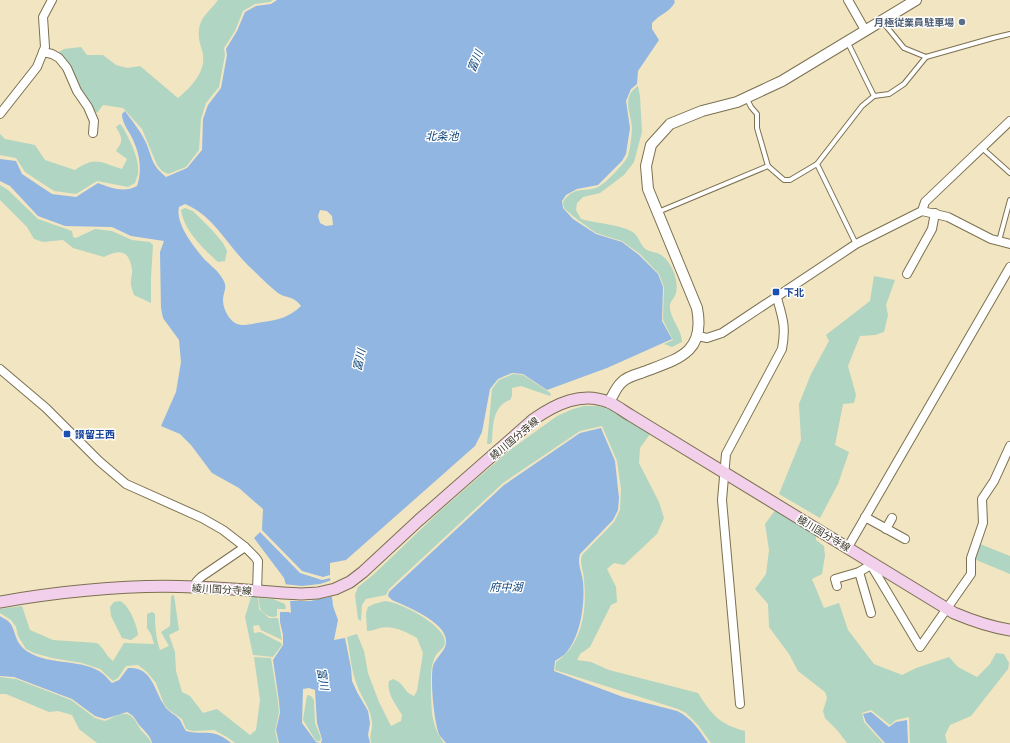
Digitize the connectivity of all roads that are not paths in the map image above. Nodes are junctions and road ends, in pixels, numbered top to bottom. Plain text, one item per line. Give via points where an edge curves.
1 (52, 0) edge
2 (848, 0) edge
3 (916, 0) edge
4 (881, 20) junction
5 (865, 30) junction
6 (1010, 34) edge
7 (847, 41) junction
8 (42, 52) junction
9 (926, 57) junction
10 (874, 96) junction
11 (746, 98) junction
12 (1, 112) edge
13 (1010, 121) edge
14 (93, 134) dead end
15 (982, 148) junction
16 (817, 164) junction
17 (768, 166) junction
18 (1010, 173) edge
19 (1010, 200) edge
20 (922, 211) junction
21 (657, 212) junction
22 (935, 213) junction
23 (999, 242) junction
24 (856, 244) junction
25 (1010, 244) edge
26 (1010, 267) edge
27 (907, 274) dead end
28 (777, 298) junction
29 (698, 336) junction
30 (0, 369) edge
31 (609, 402) junction
32 (1010, 446) edge
33 (724, 472) junction
34 (865, 517) junction
35 (892, 518) dead end
36 (886, 529) junction
37 (904, 539) dead end
38 (245, 547) junction
39 (848, 547) junction
40 (873, 564) junction
41 (859, 572) junction
42 (837, 586) dead end
43 (193, 587) junction
44 (257, 591) junction
45 (0, 602) edge
46 (946, 608) junction
47 (871, 613) dead end
48 (1010, 630) edge
49 (740, 704) dead end

1 - 8 street via 43,17 45,47
2 - 5 street
3 - 4 street
4 - 5 street
4 - 9 lane via 904,48
5 - 7 street
6 - 9 lane
7 - 10 lane
7 - 11 street via 782,81
8 - 12 street via 36,67
8 - 14 street via 60,58 67,68 77,92 94,120
9 - 10 lane via 904,84 890,94
10 - 16 lane via 862,106
11 - 17 lane via 757,114
11 - 21 street via 670,124 651,145 646,166 648,189
13 - 15 street
15 - 18 lane
15 - 20 street via 925,202
16 - 17 lane via 790,180 784,180
16 - 24 lane
17 - 21 lane
19 - 23 lane
20 - 22 street
20 - 24 street
21 - 29 street via 697,308 700,322
22 - 23 street
22 - 27 street via 932,229
23 - 25 street
24 - 28 street
26 - 34 street
28 - 29 street via 722,333 707,338
28 - 33 street via 785,334 782,349 726,454
29 - 31 street via 687,352 621,382
30 - 38 street via 46,408 126,484 202,518
31 - 33 main road, 綾川国分寺線
31 - 44 main road, 綾川国分寺線 via 596,398 573,399 546,411 350,582 335,589 312,594
32 - 46 street via 994,481 982,499 983,523 971,558 971,574
33 - 39 main road, 綾川国分寺線
33 - 49 street via 722,500
34 - 36 street
34 - 39 street
35 - 36 street
36 - 37 street
38 - 43 street via 201,577
38 - 44 street via 258,561
39 - 40 main road, 綾川国分寺線
40 - 41 street
40 - 46 main road, 綾川国分寺線
40 - 46 street via 920,646
41 - 42 street via 835,579
41 - 47 street
43 - 44 main road, 綾川国分寺線
43 - 45 main road, 綾川国分寺線 via 100,589
46 - 48 main road, 綾川国分寺線 via 976,622

